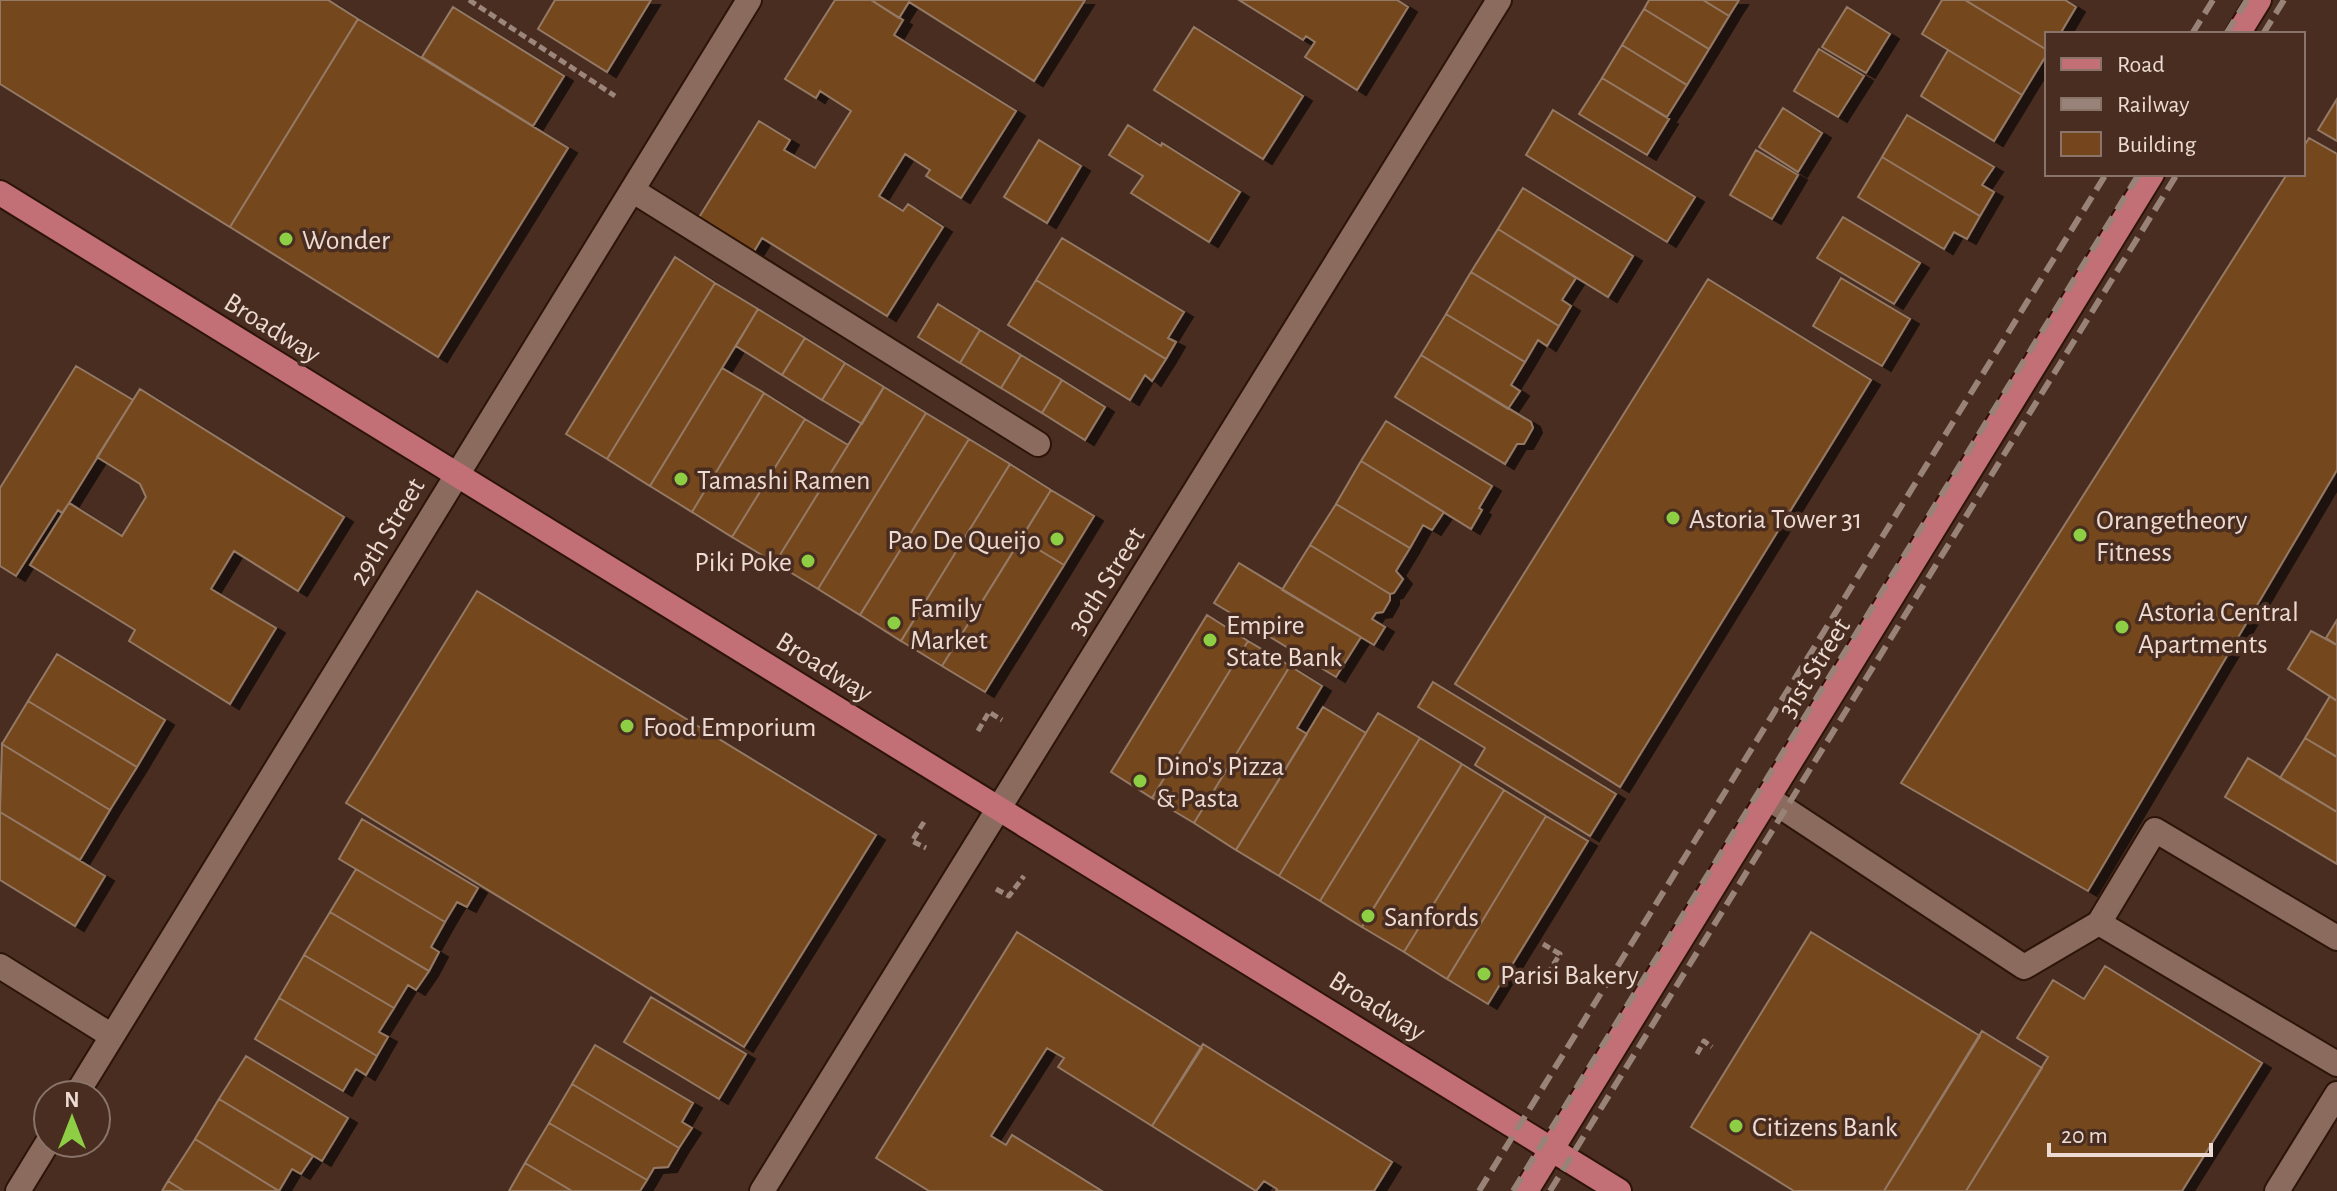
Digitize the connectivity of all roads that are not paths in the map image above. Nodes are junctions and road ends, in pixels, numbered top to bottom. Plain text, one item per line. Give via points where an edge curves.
1 (749, 0) edge
2 (1499, 0) edge
3 (2259, 0) edge
4 (2239, 32) edge
5 (2151, 176) edge
6 (632, 190) junction
7 (0, 193) edge
8 (1038, 444) dead end
9 (456, 474) junction
10 (1768, 798) junction
11 (999, 808) junction
12 (2099, 923) junction
13 (2337, 938) edge
14 (0, 966) edge
15 (112, 1036) junction
16 (2337, 1064) edge
17 (86, 1079) edge
18 (2337, 1094) edge
19 (1552, 1151) junction
20 (38, 1159) edge
21 (18, 1191) edge
22 (762, 1191) edge
23 (1526, 1191) edge
24 (1619, 1191) edge
25 (2277, 1191) edge

1 - 6 street, 29th Street
2 - 11 street, 30th Street
3 - 4 main road
5 - 10 main road, 31st Street
6 - 8 street
6 - 9 street, 29th Street
7 - 9 main road, Broadway
9 - 11 main road, Broadway
9 - 15 street, 29th Street
10 - 12 street via 2024,967
10 - 19 main road, 31st Street
11 - 19 main road, Broadway
11 - 22 street, 30th Street
12 - 13 street via 2155,830
12 - 16 street
14 - 15 street
15 - 17 street, 29th Street
18 - 25 street
19 - 23 main road, 31st Street
19 - 24 main road, Broadway
20 - 21 street

